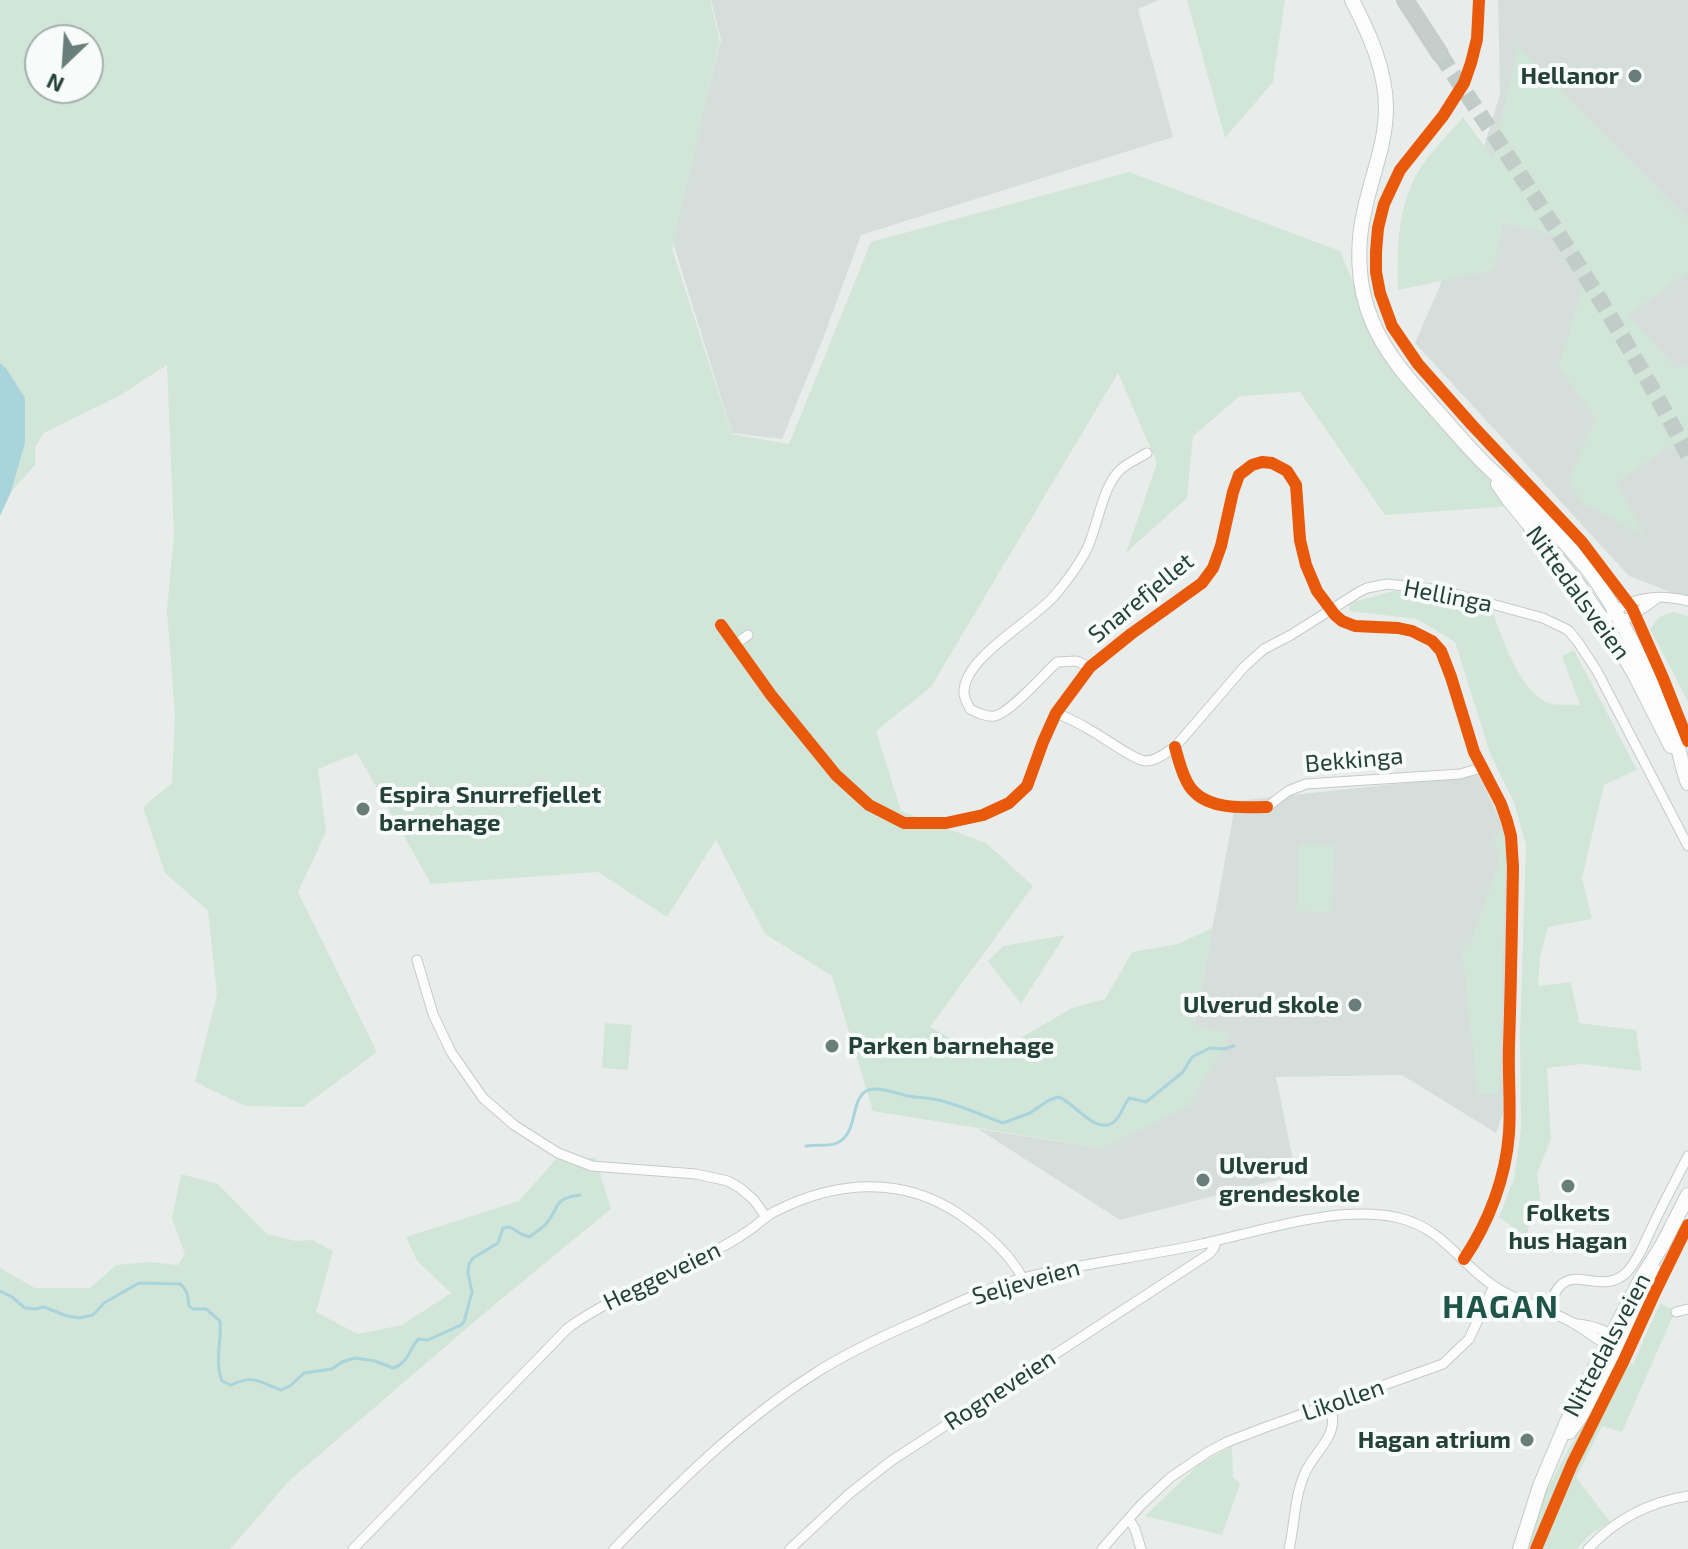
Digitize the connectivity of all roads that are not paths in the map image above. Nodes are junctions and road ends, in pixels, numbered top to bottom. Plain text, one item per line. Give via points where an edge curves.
1 (1352, 0) edge
2 (1405, 0) edge
3 (1440, 54) tunnel mouth
4 (1147, 453) dead end
5 (1487, 466) junction
6 (1688, 601) edge
7 (1330, 610) junction
8 (1617, 615) junction
9 (1604, 622) junction
10 (721, 625) dead end
11 (748, 635) dead end
12 (734, 645) junction
13 (1090, 667) junction
14 (1056, 713) junction
15 (1481, 768) junction
16 (1682, 768) junction
17 (1688, 783) edge
18 (1267, 807) dead end
19 (1688, 846) edge
20 (417, 960) dead end
21 (1688, 1156) edge
22 (1688, 1195) edge
23 (766, 1217) junction
24 (1216, 1241) junction
25 (1464, 1259) junction
26 (1023, 1279) junction
27 (1494, 1286) junction
28 (1688, 1309) edge
29 (1547, 1311) junction
30 (1676, 1312) dead end
31 (1613, 1342) junction
32 (1330, 1404) junction
33 (1688, 1496) edge
34 (1129, 1519) junction
35 (353, 1549) edge
36 (614, 1549) edge
37 (790, 1549) edge
38 (1102, 1549) edge
39 (1141, 1549) edge
40 (1289, 1549) edge
41 (1520, 1549) edge
42 (1588, 1549) edge

1 - 5 main road, Nittedalsveien via 1379,63 1386,110 1360,238 1364,298 1395,362
2 - 3 highway
4 - 13 street via 1111,481 1087,549 1055,596 975,665 965,698 970,709 998,715 1057,662
5 - 8 main road, Nittedalsveien via 1574,553
5 - 9 main road, Nittedalsveien
6 - 8 street via 1656,599 1635,614
7 - 13 street, Snarefjellet via 1306,565 1293,480 1277,464 1257,462 1237,479 1221,546 1202,583
7 - 14 street, Hellinga via 1264,649 1175,747 1154,759 1138,758
7 - 15 street via 1348,624 1406,629 1437,646
7 - 19 street, Hellinga via 1367,588 1387,584 1456,594 1563,626 1597,671
8 - 9 street
8 - 16 main road, Nittedalsveien via 1662,701
9 - 16 main road, Nittedalsveien
10 - 12 street, Snarefjellet
11 - 12 street
12 - 14 street, Snarefjellet via 836,775 869,805 904,823 946,823 1009,803 1027,786
13 - 14 street, Snarefjellet
15 - 18 street, Bekkinga via 1450,775 1306,784
15 - 25 street via 1501,804 1513,852 1509,1124 1496,1193
16 - 17 main road, Nittedalsveien
20 - 23 street via 451,1052 483,1098 514,1125 558,1153 592,1166 728,1181
21 - 29 street via 1626,1273 1614,1281 1564,1282
22 - 31 main road, Nittedalsveien via 1659,1263
23 - 26 street, Heggeveien via 833,1189 901,1190 934,1200 965,1218 1006,1253
23 - 35 street, Heggeveien via 733,1241 603,1305 568,1328
24 - 25 street, Seljeveien via 1319,1218 1373,1214 1419,1225
24 - 26 street, Seljeveien
24 - 37 street, Rogneveien via 1209,1254 891,1461
25 - 27 street, Seljeveien
26 - 36 street, Seljeveien via 875,1339 806,1379 729,1436
27 - 29 street
27 - 32 street, Likollen via 1469,1339 1443,1364
28 - 30 street
29 - 31 street via 1591,1326
31 - 41 main road, Nittedalsveien via 1570,1414
32 - 34 street, Likollen via 1208,1452 1171,1477
32 - 40 street via 1331,1433 1303,1477
33 - 42 street via 1634,1513
34 - 38 street, Likollen
34 - 39 street

